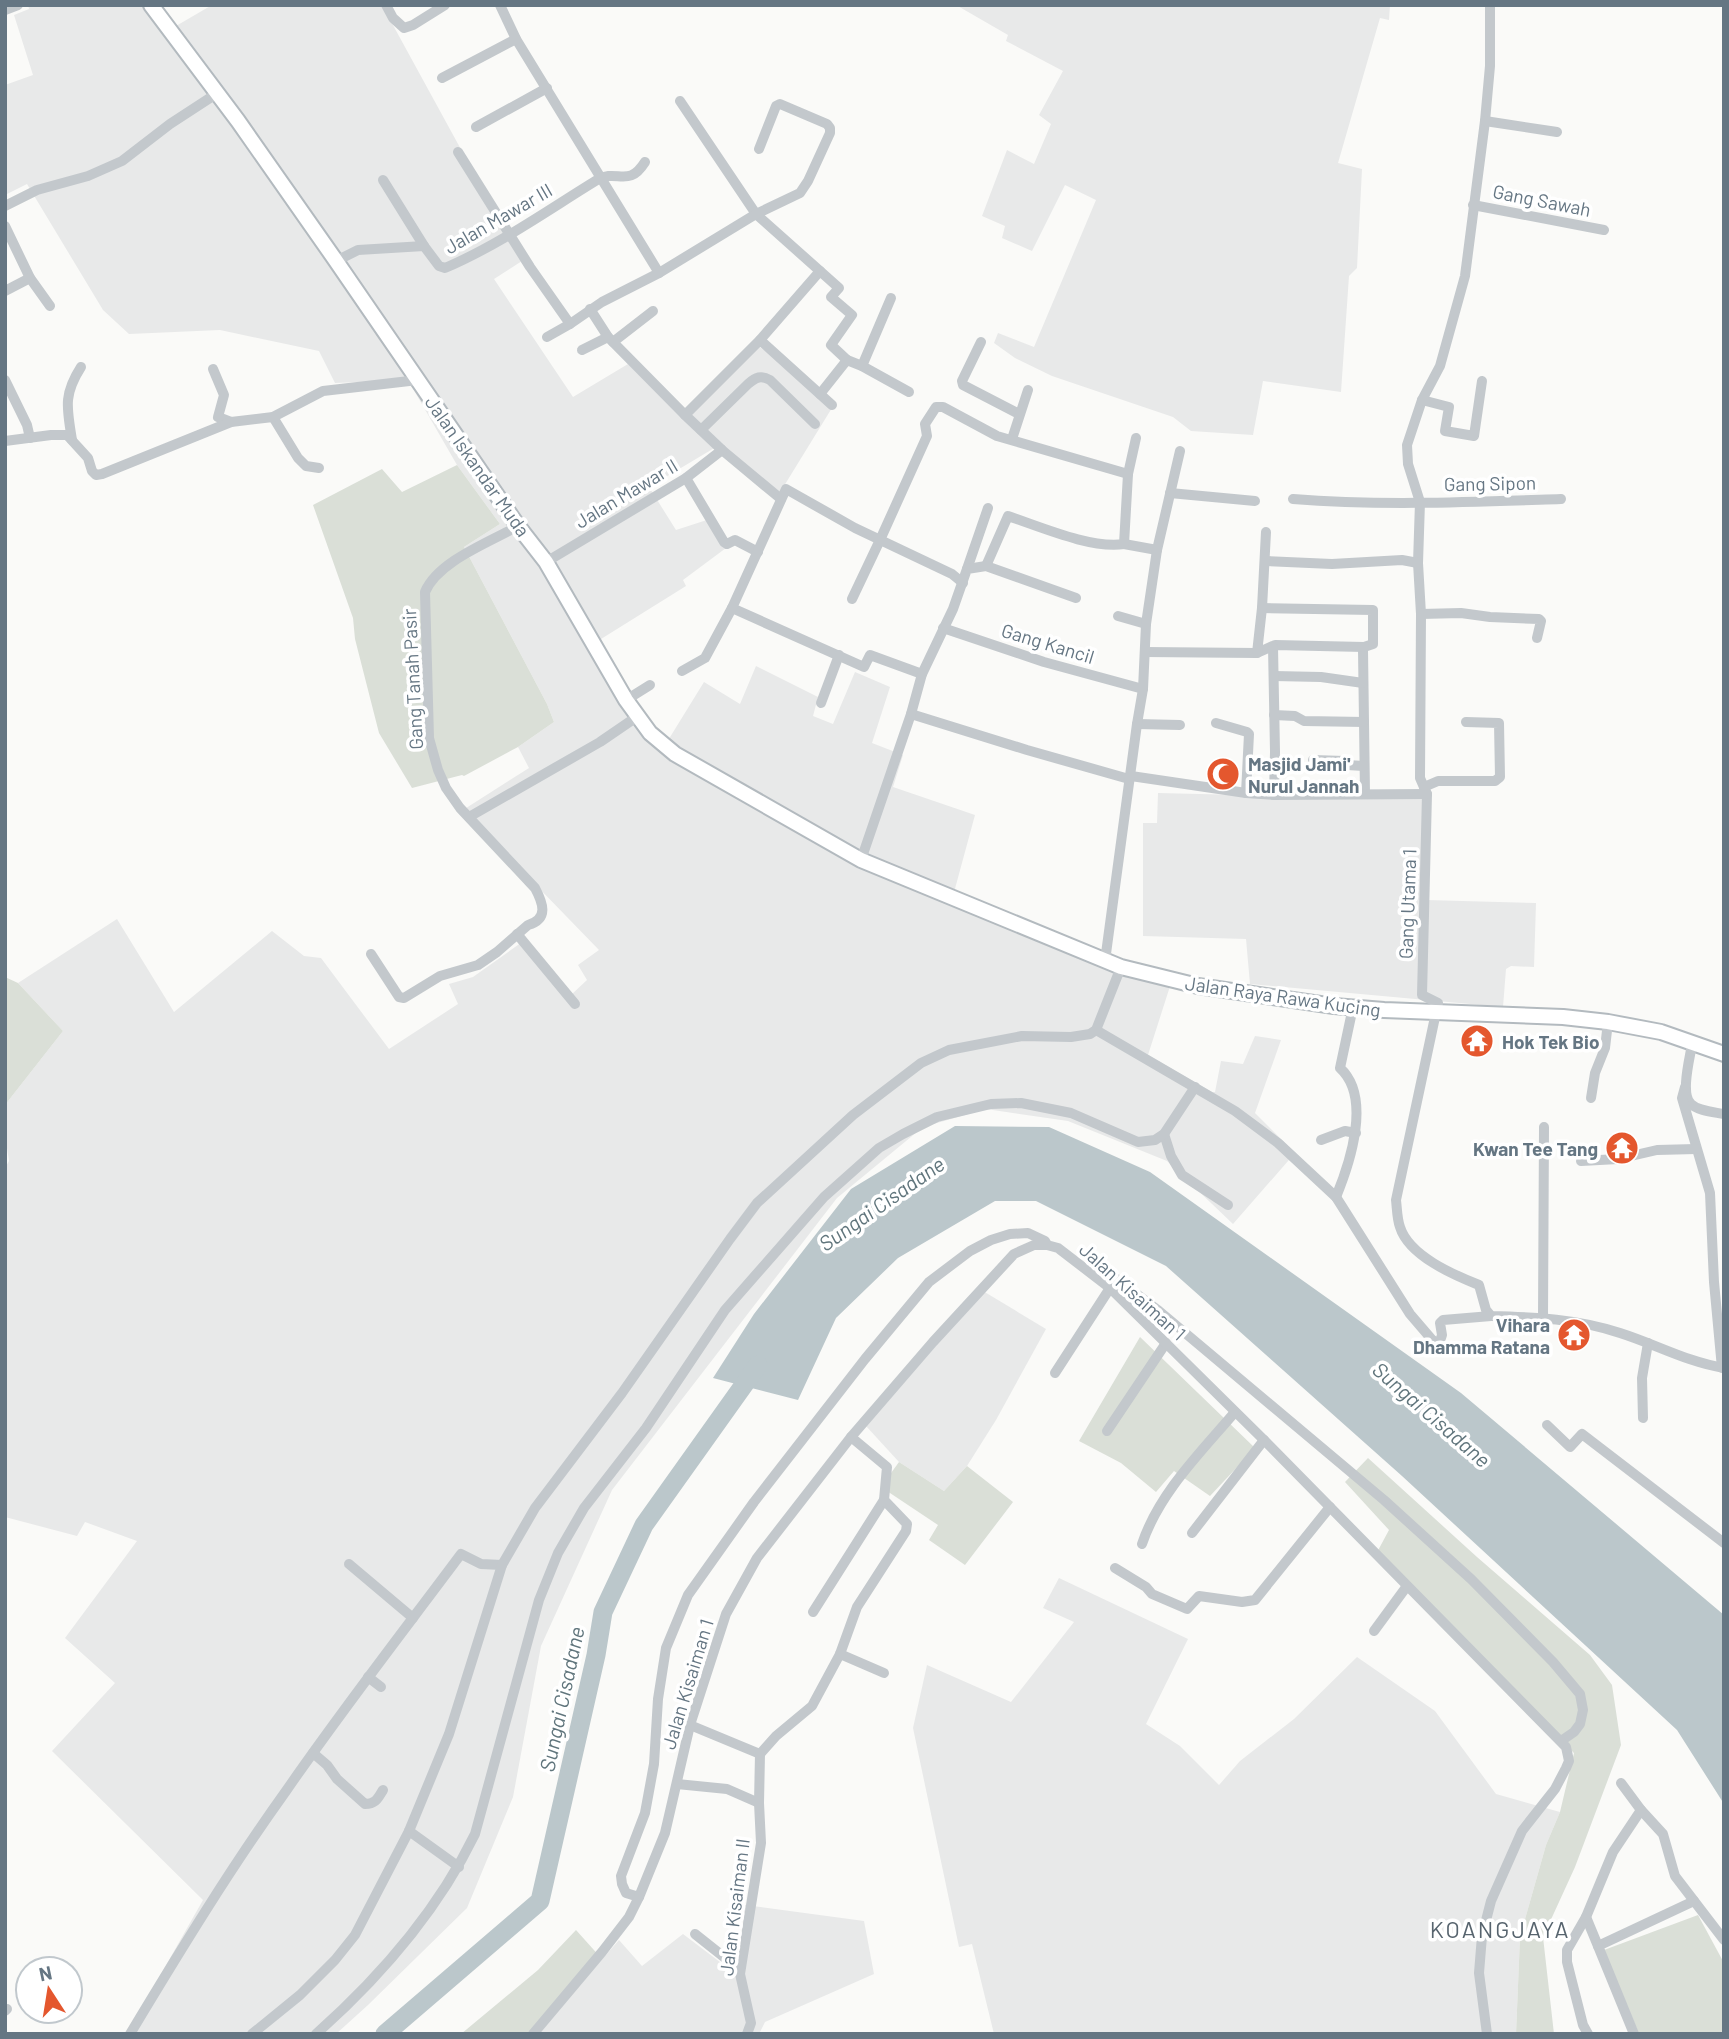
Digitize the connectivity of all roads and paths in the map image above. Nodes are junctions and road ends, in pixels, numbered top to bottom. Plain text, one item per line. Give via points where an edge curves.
1 (18, 5) edge
2 (151, 5) edge
3 (386, 5) edge
4 (445, 5) edge
5 (500, 5) edge
6 (1490, 5) edge
7 (5, 10) edge
8 (516, 38) junction
9 (442, 78) dead end
10 (547, 88) junction
11 (216, 94) junction
12 (680, 101) dead end
13 (1485, 121) junction
14 (476, 127) dead end
15 (1557, 132) dead end
16 (760, 149) dead end
17 (458, 152) dead end
18 (645, 162) dead end
19 (602, 177) junction
20 (383, 180) dead end
21 (1473, 205) junction
22 (5, 206) edge
23 (756, 214) junction
24 (5, 226) edge
25 (1604, 230) dead end
26 (509, 234) junction
27 (424, 246) junction
28 (336, 261) junction
29 (820, 271) junction
30 (659, 273) junction
31 (30, 278) junction
32 (5, 291) edge
33 (891, 298) dead end
34 (50, 306) dead end
35 (590, 309) junction
36 (653, 310) dead end
37 (570, 324) junction
38 (547, 337) dead end
39 (611, 339) junction
40 (760, 340) junction
41 (981, 342) dead end
42 (582, 350) dead end
43 (847, 360) junction
44 (863, 366) junction
45 (81, 367) dead end
46 (213, 369) dead end
47 (5, 380) edge
48 (418, 380) junction
49 (1482, 381) dead end
50 (1028, 390) dead end
51 (909, 392) dead end
52 (820, 394) junction
53 (1422, 400) junction
54 (832, 405) dead end
55 (1019, 414) junction
56 (685, 415) junction
57 (273, 417) junction
58 (231, 422) junction
59 (815, 424) dead end
60 (701, 430) junction
61 (30, 438) junction
62 (1136, 438) dead end
63 (1012, 439) junction
64 (72, 440) junction
65 (5, 441) edge
66 (722, 450) junction
67 (1180, 451) dead end
68 (319, 468) dead end
69 (1128, 474) junction
70 (686, 478) junction
71 (1170, 493) junction
72 (781, 499) junction
73 (1293, 499) dead end
74 (1561, 499) dead end
75 (1255, 502) dead end
76 (1420, 502) junction
77 (988, 508) dead end
78 (518, 526) junction
79 (1266, 532) dead end
80 (880, 540) junction
81 (1124, 544) junction
82 (1157, 550) junction
83 (758, 552) junction
84 (1265, 561) junction
85 (546, 562) junction
86 (1418, 563) junction
87 (986, 566) junction
88 (967, 569) junction
89 (963, 583) junction
90 (852, 598) dead end
91 (1076, 598) dead end
92 (732, 608) junction
93 (1262, 608) junction
94 (1421, 614) junction
95 (1118, 616) dead end
96 (1146, 624) junction
97 (943, 628) junction
98 (1537, 638) dead end
99 (1273, 647) junction
100 (1364, 648) junction
101 (1145, 652) junction
102 (1257, 653) junction
103 (839, 655) junction
104 (682, 671) dead end
105 (922, 674) junction
106 (1274, 676) junction
107 (1363, 683) junction
108 (650, 685) dead end
109 (1143, 689) junction
110 (626, 700) junction
111 (821, 703) dead end
112 (911, 714) junction
113 (1274, 715) junction
114 (638, 716) junction
115 (1364, 722) junction
116 (1466, 722) dead end
117 (1216, 723) dead end
118 (1137, 724) junction
119 (1180, 725) dead end
120 (1313, 760) dead end
121 (1364, 766) junction
122 (1130, 777) junction
123 (1426, 791) junction
124 (1246, 793) junction
125 (1274, 794) junction
126 (1365, 794) junction
127 (469, 817) junction
128 (861, 860) junction
129 (517, 934) junction
130 (371, 954) dead end
131 (1105, 961) junction
132 (1121, 967) junction
133 (575, 1004) dead end
134 (1353, 1007) junction
135 (1435, 1013) junction
136 (1608, 1022) junction
137 (1096, 1030) junction
138 (1692, 1044) junction
139 (1724, 1054) edge
140 (1195, 1087) junction
141 (1685, 1087) junction
142 (1591, 1097) dead end
143 (1724, 1114) edge
144 (1544, 1127) dead end
145 (1356, 1133) junction
146 (1164, 1134) junction
147 (1321, 1140) dead end
148 (1696, 1149) junction
149 (1581, 1161) dead end
150 (1336, 1197) junction
151 (1228, 1206) dead end
152 (1047, 1245) junction
153 (1090, 1272) junction
154 (1110, 1288) junction
155 (1491, 1316) junction
156 (1544, 1317) junction
157 (1166, 1343) junction
158 (1648, 1343) junction
159 (1723, 1368) edge
160 (1055, 1373) dead end
161 (1235, 1412) junction
162 (1643, 1418) dead end
163 (1547, 1425) dead end
164 (1107, 1431) dead end
165 (851, 1437) junction
166 (1264, 1440) junction
167 (884, 1500) junction
168 (1330, 1507) junction
169 (1192, 1534) dead end
170 (1724, 1543) edge
171 (1142, 1544) dead end
172 (349, 1564) dead end
173 (502, 1565) junction
174 (1115, 1569) dead end
175 (1407, 1586) junction
176 (813, 1612) dead end
177 (413, 1618) junction
178 (1374, 1631) dead end
179 (840, 1654) junction
180 (884, 1673) dead end
181 (368, 1677) junction
182 (381, 1687) dead end
183 (690, 1725) junction
184 (1561, 1741) junction
185 (313, 1753) junction
186 (760, 1754) junction
187 (1621, 1783) dead end
188 (677, 1784) junction
189 (383, 1790) dead end
190 (759, 1803) junction
191 (1641, 1810) junction
192 (409, 1831) junction
193 (459, 1867) junction
194 (639, 1897) junction
195 (1694, 1901) junction
196 (1586, 1917) junction
197 (695, 1934) dead end
198 (1724, 1940) edge
199 (1598, 1946) junction
200 (740, 1974) junction
201 (130, 2034) edge
202 (252, 2034) edge
203 (316, 2034) edge
204 (533, 2034) edge
205 (747, 2034) edge
206 (1486, 2034) edge
207 (1588, 2034) edge
208 (1634, 2034) edge

1 - 7 street
2 - 11 street, Jalan Iskandar Muda
3 - 4 street via 404,28
5 - 8 street
6 - 13 street
8 - 9 street
8 - 10 street
10 - 14 street
10 - 19 street
11 - 22 street via 122,162 37,190
11 - 28 street, Jalan Iskandar Muda
12 - 23 street
13 - 15 street
13 - 21 street
16 - 23 street via 780,104 830,128 800,193
17 - 26 street
18 - 19 street via 628,177
19 - 26 street, Jalan Mawar III
19 - 30 street
20 - 27 street
21 - 25 street, Gang Sawah
21 - 53 street via 1465,276 1440,366
23 - 29 street
23 - 30 street
24 - 31 street
26 - 27 street, Jalan Mawar III via 445,268
26 - 37 street
27 - 28 street, Jalan Mawar III via 358,250
28 - 48 street, Jalan Iskandar Muda
29 - 40 street
29 - 43 street via 839,288 831,298 852,314 831,345
30 - 35 street
31 - 32 street
31 - 34 street
33 - 44 street
35 - 37 street
35 - 39 street
36 - 39 street
37 - 38 street
39 - 42 street
39 - 56 street
40 - 52 street
40 - 56 street
41 - 55 street via 962,385
43 - 44 street
43 - 52 street
44 - 51 street
45 - 64 street via 68,396
46 - 58 street via 224,396 218,417
47 - 61 street
48 - 57 street via 324,391
48 - 78 street, Jalan Iskandar Muda
49 - 53 street via 1474,436 1445,431 1448,407
50 - 55 street
52 - 54 street
53 - 76 street via 1407,444
55 - 63 street
56 - 60 street
57 - 58 street
57 - 68 street via 298,458 306,466
58 - 64 street via 96,475
59 - 60 street via 764,376 756,377
60 - 66 street
61 - 64 street via 67,435
61 - 65 street
62 - 69 street
63 - 69 street
63 - 80 street via 936,407 925,424 927,436
66 - 70 street, Jalan Mawar II
66 - 72 street
67 - 71 street
69 - 81 street
70 - 83 street via 723,541 735,540
70 - 85 street, Jalan Mawar II
71 - 75 street
71 - 82 street
72 - 80 street via 786,489
72 - 83 street
73 - 76 street, Gang Sipon
74 - 76 street, Gang Sipon
76 - 86 street
77 - 88 street
78 - 85 street, Jalan Iskandar Muda
78 - 127 street, Gang Tanah Pasir via 453,562 425,592 429,738 446,788
79 - 84 street
80 - 89 street
80 - 90 street
81 - 82 street
81 - 87 street via 1085,541 1008,516
82 - 96 street
83 - 92 street
84 - 86 street
84 - 93 street
85 - 110 street, Jalan Iskandar Muda
86 - 94 street
87 - 88 street
87 - 91 street
88 - 89 street
89 - 97 street
92 - 103 street
92 - 104 street via 705,658
93 - 100 street via 1371,609 1373,644
93 - 102 street
94 - 98 street via 1539,618
94 - 123 street via 1420,778
95 - 96 street
96 - 101 street
97 - 105 street
97 - 109 street, Gang Kancil
99 - 100 street
99 - 102 street
99 - 106 street
100 - 107 street
101 - 102 street
101 - 109 street
103 - 105 street via 864,667 870,655
103 - 111 street
105 - 112 street
106 - 107 street
106 - 113 street
107 - 115 street
108 - 110 street
109 - 118 street
110 - 114 street, Jalan Iskandar Muda
112 - 122 street
112 - 128 street
113 - 115 street via 1304,721
113 - 125 street
114 - 127 street
114 - 128 street, Jalan Iskandar Muda via 650,733 676,754
115 - 121 street
116 - 123 street via 1499,723 1500,777 1494,781 1438,781
117 - 124 street via 1249,734
118 - 119 street
118 - 122 street
120 - 121 street
121 - 126 street
122 - 124 street
122 - 131 street
123 - 126 street
123 - 135 street, Gang Utama 1 via 1422,995 1438,1003
124 - 125 street
125 - 126 street
127 - 129 street, Gang Tanah Pasir via 535,888 542,903 541,915
128 - 131 street, Jalan Raya Rawa Kucing
129 - 130 street, Gang Tanah Pasir via 478,965 440,976 404,998
129 - 133 street
131 - 132 street, Jalan Raya Rawa Kucing
132 - 134 street, Jalan Raya Rawa Kucing via 1198,986
132 - 137 street
134 - 135 street, Jalan Raya Rawa Kucing
134 - 145 street via 1340,1068 1350,1077
135 - 136 street, Jalan Raya Rawa Kucing
135 - 155 street via 1396,1200 1400,1227 1415,1249 1449,1273 1479,1285
136 - 138 street, Jalan Raya Rawa Kucing via 1661,1032
136 - 142 street
137 - 140 street
137 - 173 street via 1071,1037 1022,1036 949,1050 921,1063 853,1115 757,1203 535,1508
138 - 139 street, Jalan Raya Rawa Kucing
138 - 141 street
140 - 146 street
140 - 150 street via 1278,1143
141 - 143 street via 1691,1105
141 - 148 street via 1682,1098
144 - 156 street
145 - 147 street via 1345,1131
145 - 150 street
146 - 151 street via 1182,1175
146 - 193 street via 1138,1142 1071,1113 1021,1103 991,1104 937,1117 903,1134 824,1197 725,1310 646,1428 584,1508 558,1553 539,1600 475,1834
148 - 149 street
148 - 159 street via 1710,1194
150 - 155 street via 1410,1314 1434,1342 1440,1341 1443,1320
152 - 153 street, Jalan Kisaiman 1 via 1059,1248
152 - 165 street, Jalan Kisaiman 1 via 1014,1254
152 - 194 street via 1028,1233 1010,1234 970,1251 929,1282 754,1502 688,1595 666,1648 645,1813 621,1875 626,1893
153 - 154 street, Jalan Kisaiman 1
153 - 184 street via 1110,1275 1158,1311 1471,1579 1580,1694 1580,1724
154 - 157 street, Jalan Kisaiman 1
154 - 160 street
155 - 156 street
156 - 158 street via 1620,1332
157 - 161 street, Jalan Kisaiman 1
157 - 164 street
158 - 159 street
158 - 162 street via 1642,1378
161 - 166 street, Jalan Kisaiman 1
161 - 171 street via 1169,1492
163 - 170 street via 1570,1447 1582,1434
165 - 167 street via 887,1467
165 - 183 street, Jalan Kisaiman 1 via 757,1558 726,1614
166 - 168 street, Jalan Kisaiman 1
166 - 169 street
167 - 176 street
167 - 179 street via 906,1524 906,1531 857,1607
168 - 174 street via 1255,1600 1199,1596 1187,1609 1152,1594
168 - 175 street, Jalan Kisaiman 1
172 - 177 street
173 - 177 street via 481,1564 461,1554
173 - 192 street via 449,1734
175 - 178 street
175 - 184 street, Jalan Kisaiman 1
177 - 181 street
179 - 180 street
179 - 186 street via 812,1706
181 - 182 street
181 - 185 street
183 - 186 street
183 - 188 street, Jalan Kisaiman 1
184 - 206 street via 1569,1761 1522,1831 1488,1912 1479,1973
185 - 189 street via 365,1804 376,1801
185 - 201 street via 239,1858
186 - 190 street, Jalan Kisaiman II
187 - 191 street
188 - 190 street via 727,1789
188 - 194 street, Jalan Kisaiman 1 via 665,1833
190 - 200 street, Jalan Kisaiman II via 761,1843
191 - 195 street via 1663,1835 1675,1876
191 - 196 street via 1612,1852
192 - 193 street
192 - 202 street via 355,1935 300,1995
193 - 203 street via 417,1928
194 - 204 street, Jalan Kisaiman 1 via 602,1952
195 - 198 street
195 - 199 street
196 - 199 street
196 - 207 street via 1567,1951 1567,1962
197 - 200 street
199 - 208 street
200 - 205 street, Jalan Kisaiman II via 751,2023

